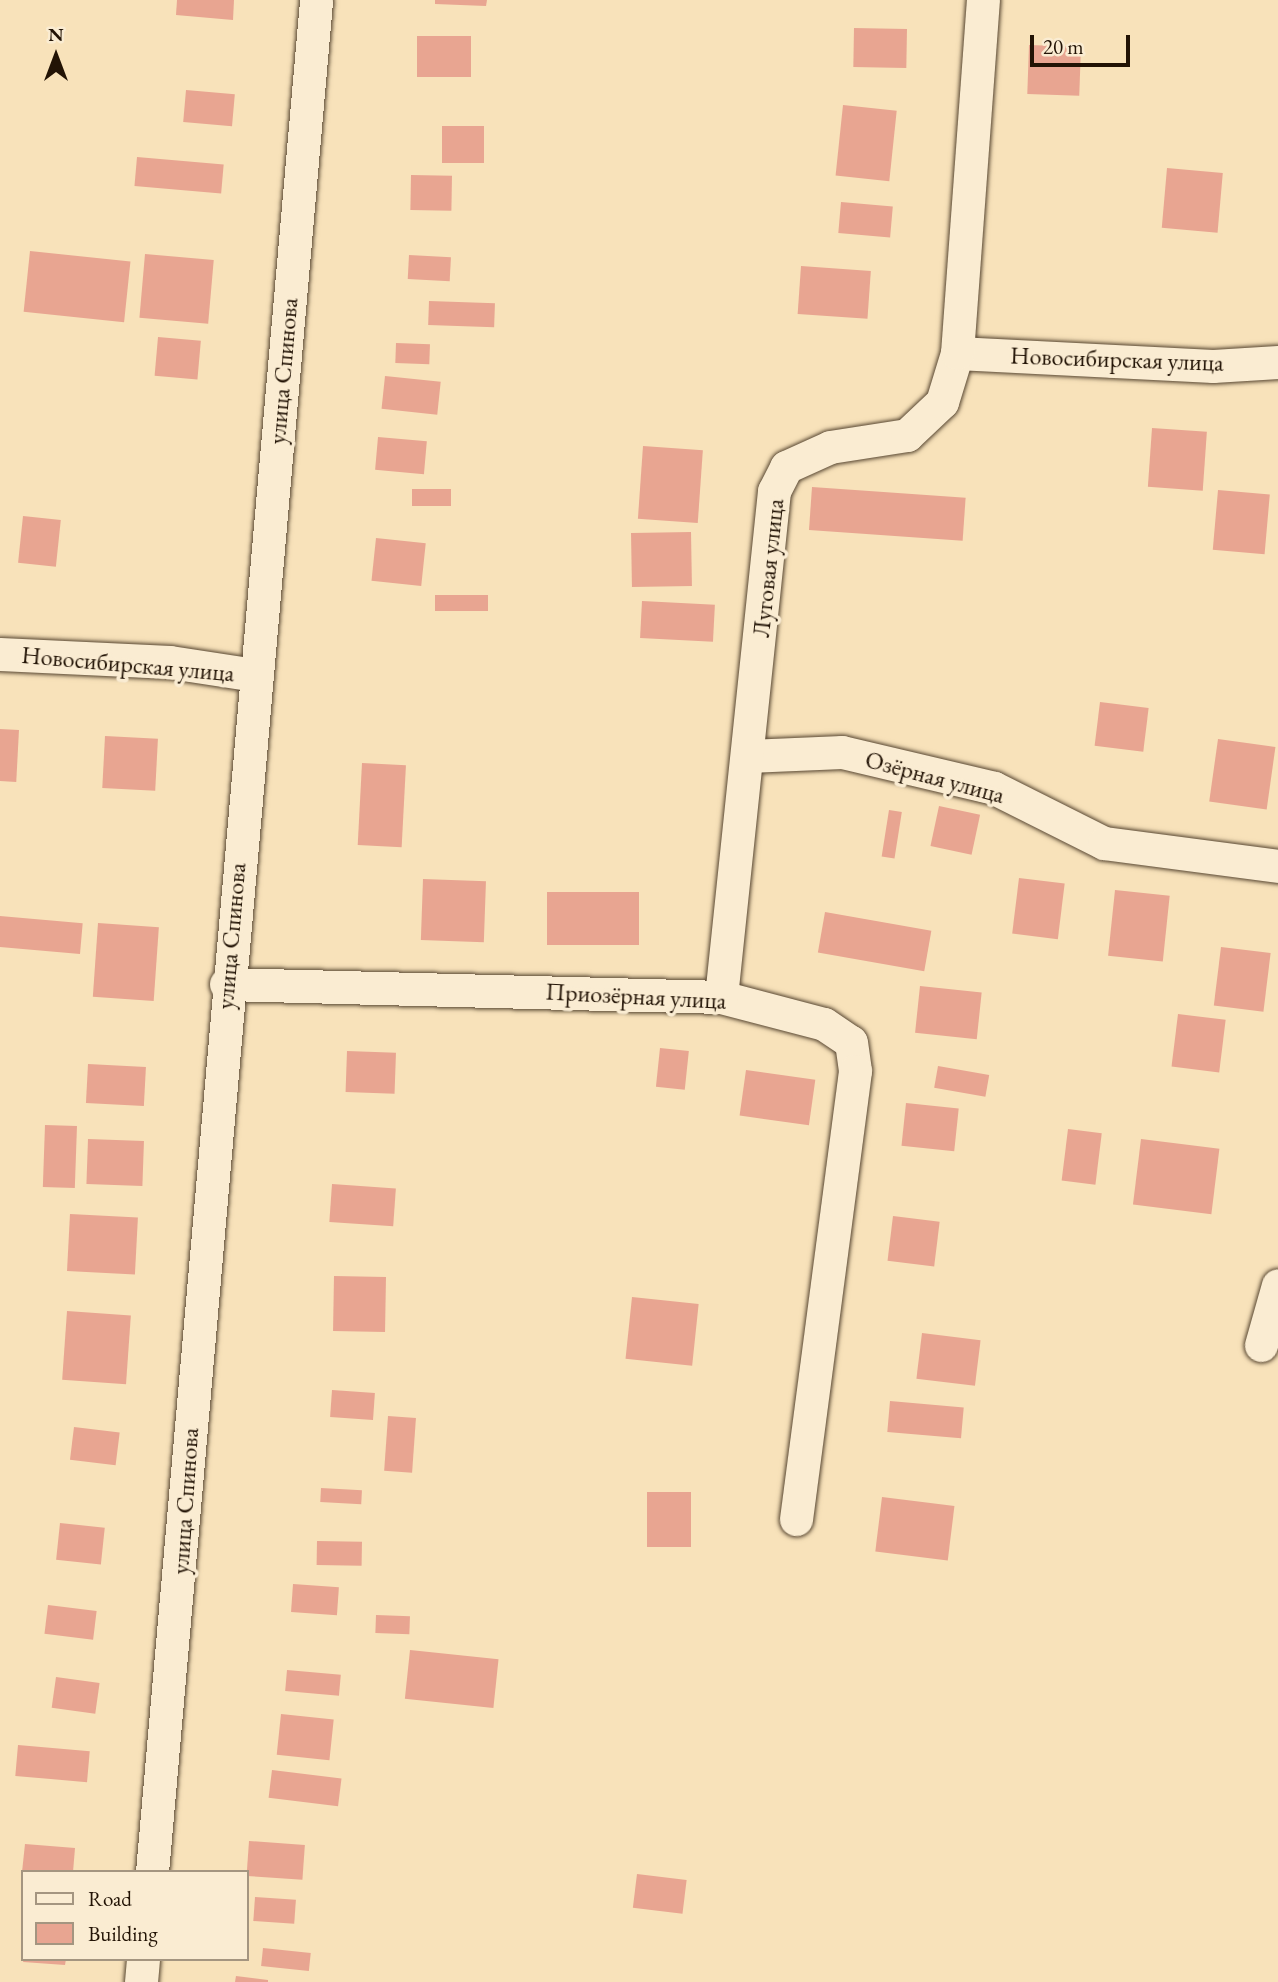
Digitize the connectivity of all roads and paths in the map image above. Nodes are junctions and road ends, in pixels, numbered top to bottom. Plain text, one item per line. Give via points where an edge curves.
1 (316, 0) edge
2 (983, 0) edge
3 (957, 353) junction
4 (1278, 362) edge
5 (0, 654) edge
6 (255, 675) junction
7 (748, 756) junction
8 (1278, 866) edge
9 (226, 984) junction
10 (721, 997) junction
11 (1278, 1285) edge
12 (1261, 1345) dead end
13 (796, 1519) dead end
14 (152, 1870) edge
15 (143, 1961) edge
16 (141, 1982) edge

1 - 6 street, улица Спинова
2 - 3 street, Луговая улица
3 - 4 street, Новосибирская улица via 1213,366
3 - 7 street, Луговая улица via 942,402 927,423 907,435 831,447 786,467 774,492
5 - 6 street, Новосибирская улица via 170,662
6 - 9 street, улица Спинова
7 - 8 street, Озёрная улица via 842,752 994,788 1104,843
7 - 10 street, Луговая улица
9 - 10 street, Приозёрная улица
9 - 14 street, улица Спинова
10 - 13 street, Приозёрная улица via 824,1024 851,1042 855,1072
11 - 12 street
15 - 16 street

